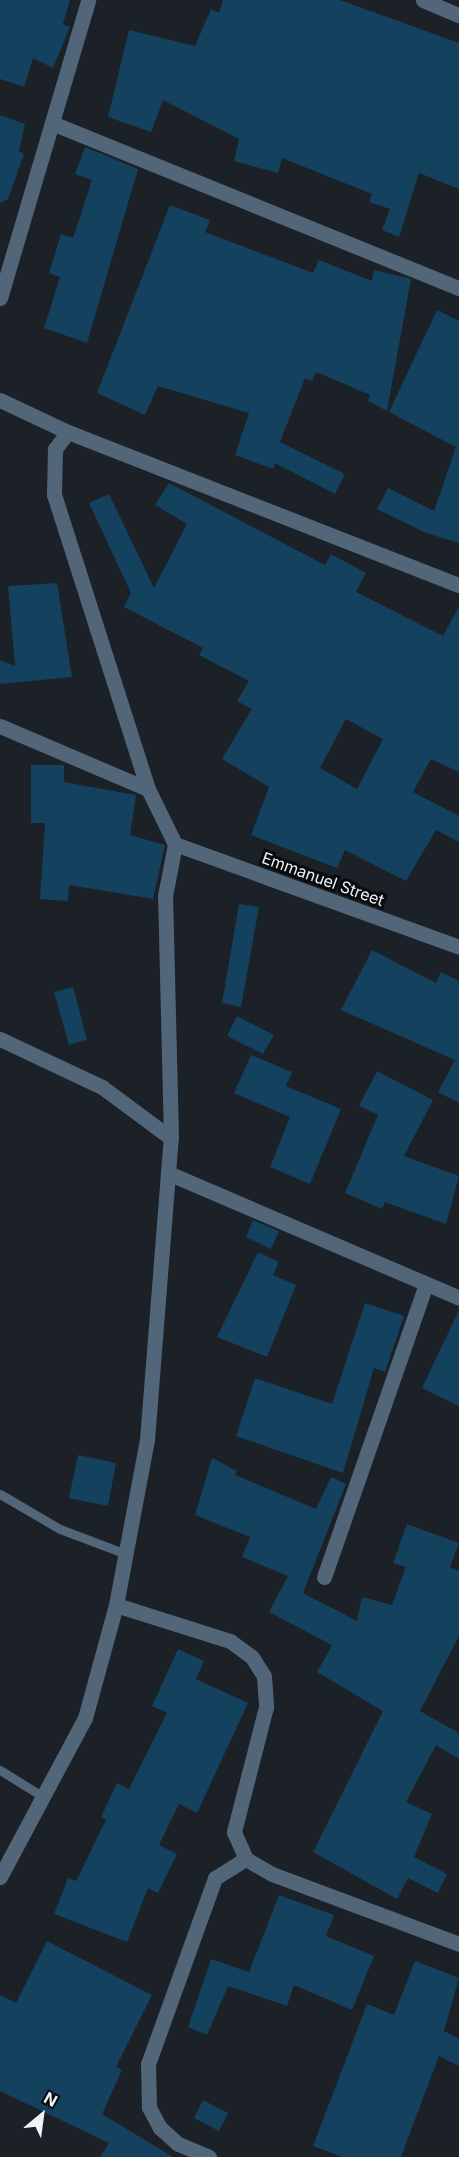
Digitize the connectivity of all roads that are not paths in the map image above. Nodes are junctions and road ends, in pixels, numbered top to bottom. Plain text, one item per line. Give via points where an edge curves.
1 (88, 0) edge
2 (423, 0) edge
3 (459, 15) edge
4 (52, 123) junction
5 (459, 288) edge
6 (0, 298) edge
7 (0, 400) edge
8 (68, 432) junction
9 (459, 585) edge
10 (0, 726) edge
11 (148, 789) junction
12 (175, 844) junction
13 (459, 947) edge
14 (0, 1039) edge
15 (171, 1138) junction
16 (168, 1173) junction
17 (426, 1284) junction
18 (459, 1298) edge
19 (0, 1494) edge
20 (126, 1554) junction
21 (324, 1578) dead end
22 (116, 1605) junction
23 (0, 1770) edge
24 (45, 1798) junction
25 (246, 1859) junction
26 (0, 1876) edge
27 (459, 1944) edge
28 (209, 2157) edge

1 - 4 street
2 - 3 street
4 - 5 street
4 - 6 street
7 - 8 street
8 - 9 street
8 - 11 street via 55,450 54,495
10 - 11 street
11 - 12 street
12 - 13 street, Emmanuel Street
12 - 15 street via 165,896
14 - 15 street via 102,1087
15 - 16 street
16 - 17 street
16 - 20 street via 147,1440
17 - 18 street
17 - 21 street
19 - 20 lane via 60,1529
20 - 22 street
22 - 24 street via 85,1719
22 - 25 street via 230,1641 252,1656 264,1676 266,1707 234,1832
23 - 24 lane
24 - 26 street
25 - 27 street via 272,1874
25 - 28 street via 225,1869 213,1884 148,2064 149,2107 160,2128 178,2144

